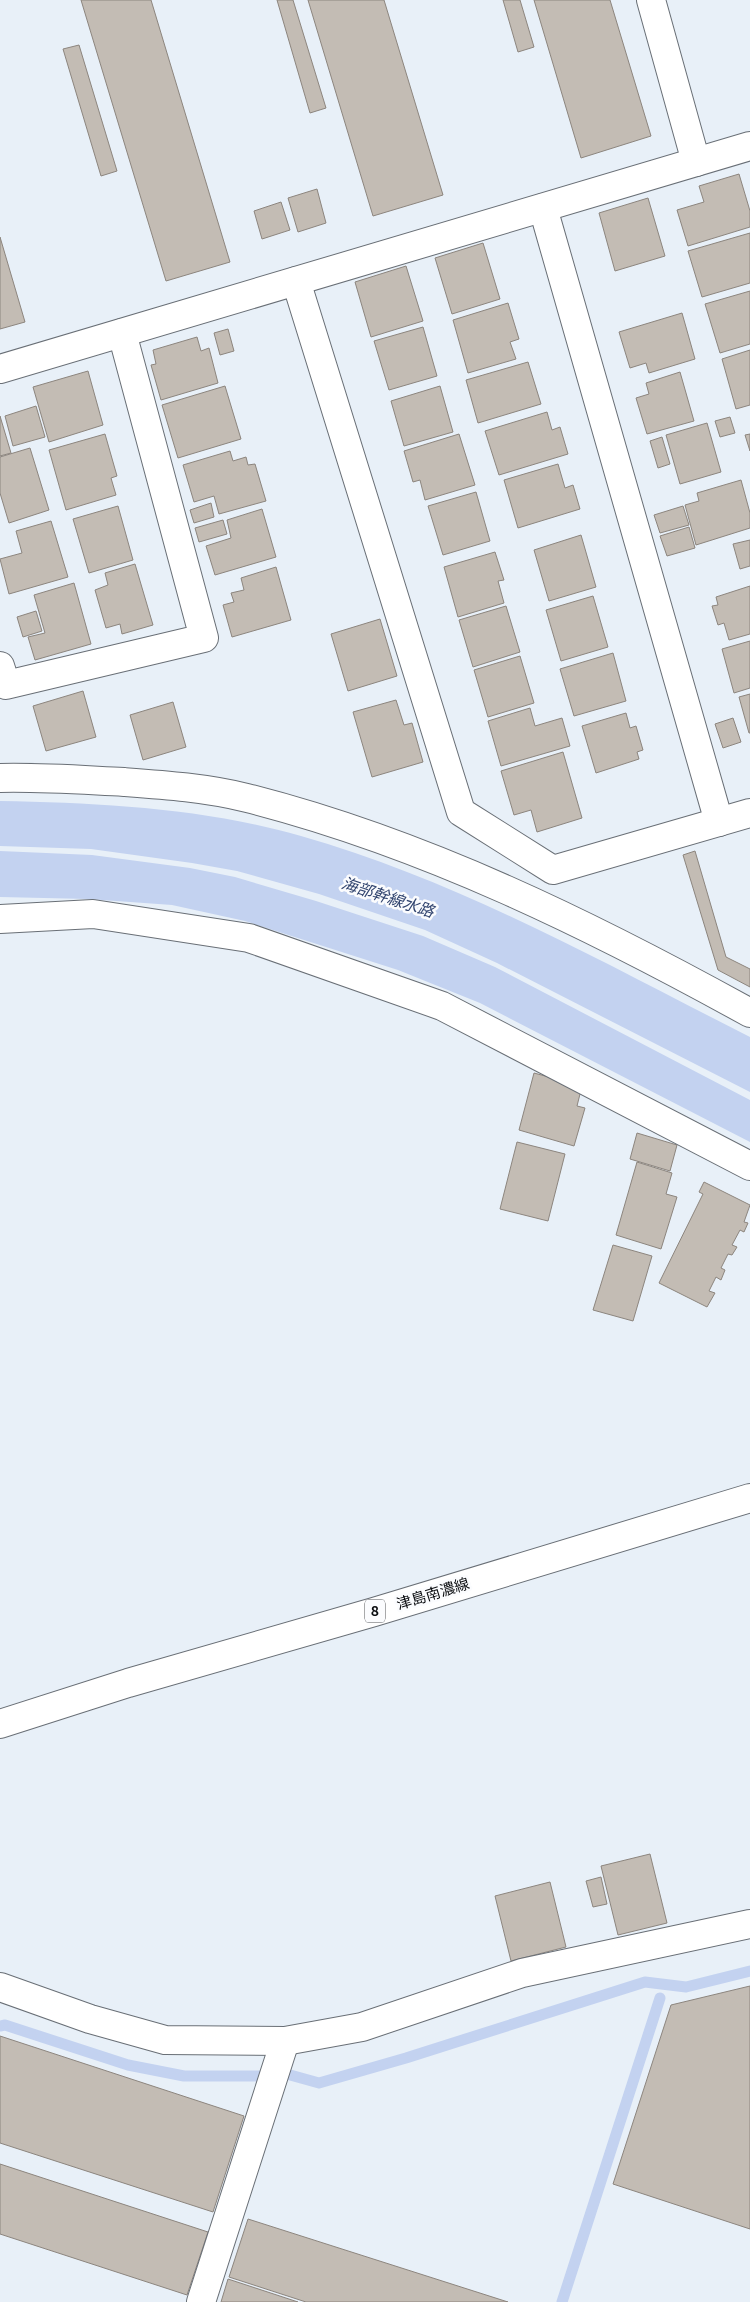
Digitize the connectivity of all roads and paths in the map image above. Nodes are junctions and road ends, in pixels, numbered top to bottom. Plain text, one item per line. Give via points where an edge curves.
1 (652, 0) edge
2 (750, 146) edge
3 (696, 162) junction
4 (543, 208) junction
5 (296, 281) junction
6 (122, 333) junction
7 (0, 369) edge
8 (0, 666) edge
9 (0, 778) edge
10 (750, 813) edge
11 (719, 822) junction
12 (553, 870) junction
13 (530, 901) junction
14 (0, 919) edge
15 (750, 1013) edge
16 (750, 1166) edge
17 (750, 1498) edge
18 (0, 1724) edge
19 (750, 1924) edge
20 (0, 1987) edge
21 (285, 2042) junction
22 (200, 2302) edge

1 - 3 street
2 - 3 street
3 - 4 street
4 - 5 street
4 - 11 street
5 - 6 street
5 - 12 street via 461,812
6 - 7 street
6 - 8 street via 204,638 6,685
9 - 13 street via 44,777 175,786 246,798 393,842
10 - 11 street
11 - 12 street
12 - 13 street
13 - 15 street
14 - 16 street via 93,914 249,938 442,1006
17 - 18 street, 津島南濃線 / 8
19 - 21 street via 522,1973 362,2026
20 - 21 street via 90,2019 165,2040
21 - 22 street

